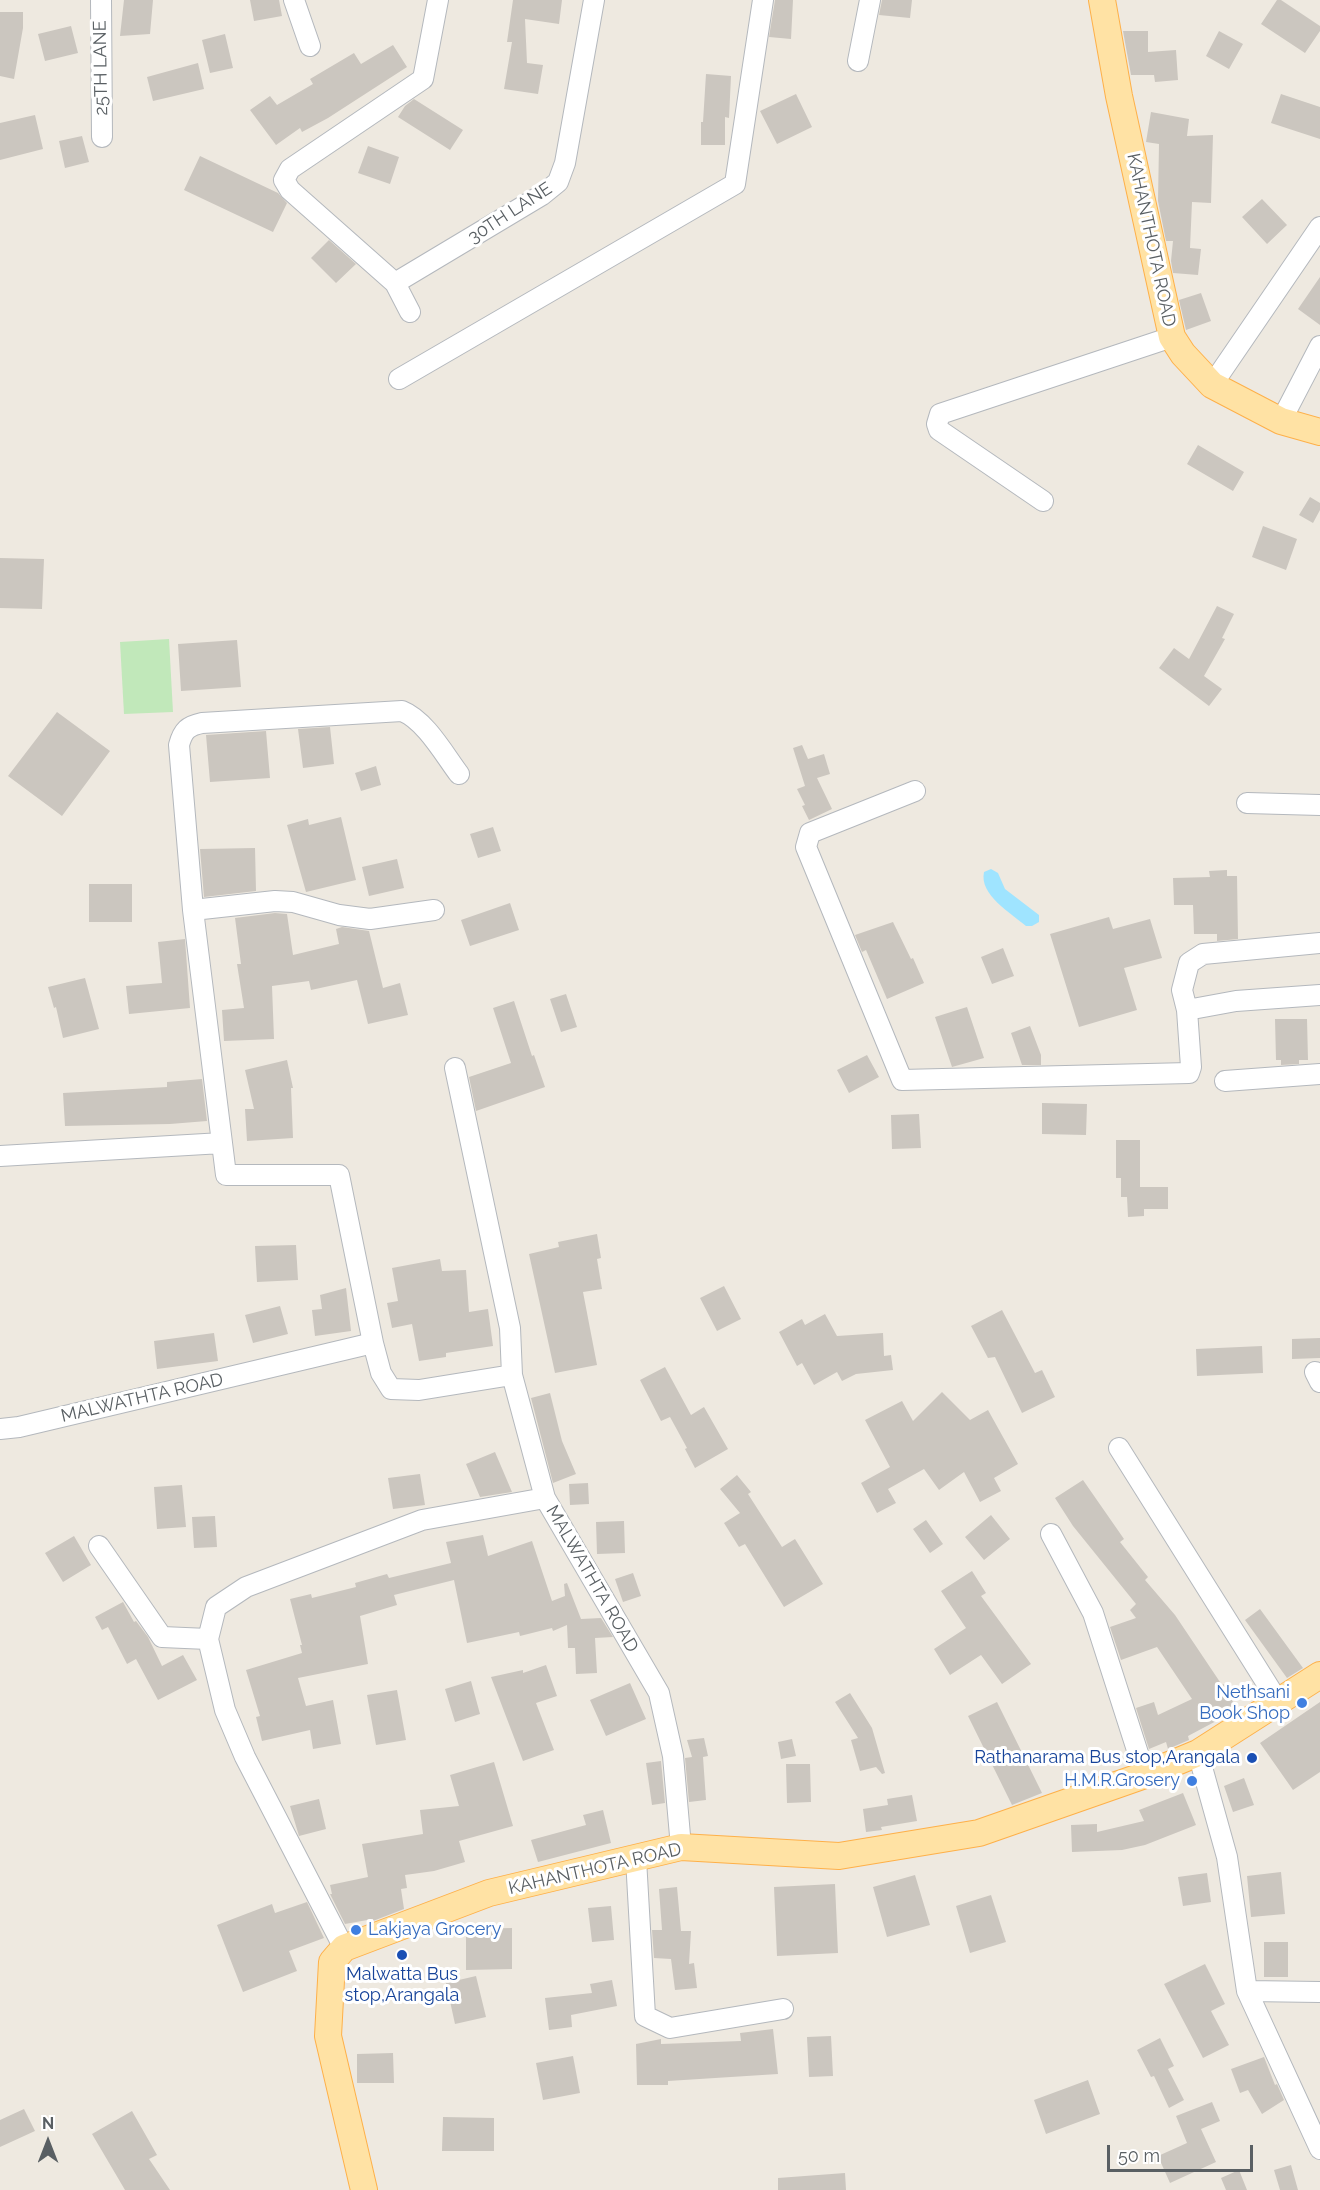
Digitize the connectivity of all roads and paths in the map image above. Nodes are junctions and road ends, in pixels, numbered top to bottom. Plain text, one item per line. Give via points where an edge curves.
1 (101, 0) edge
2 (294, 0) edge
3 (438, 0) edge
4 (594, 0) edge
5 (763, 0) edge
6 (870, 0) edge
7 (1102, 0) edge
8 (310, 46) dead end
9 (858, 61) dead end
10 (102, 137) dead end
11 (1320, 227) edge
12 (395, 283) junction
13 (410, 312) dead end
14 (1172, 337) junction
15 (1320, 346) edge
16 (399, 379) dead end
17 (1212, 385) junction
18 (1281, 420) junction
19 (1320, 432) edge
20 (1043, 501) dead end
21 (459, 774) dead end
22 (915, 791) dead end
23 (1247, 803) dead end
24 (1320, 805) edge
25 (193, 910) junction
26 (434, 910) dead end
27 (1320, 943) edge
28 (1320, 995) edge
29 (1187, 1010) junction
30 (455, 1068) dead end
31 (1320, 1074) edge
32 (1225, 1081) dead end
33 (222, 1143) junction
34 (0, 1156) edge
35 (373, 1343) junction
36 (512, 1375) junction
37 (10, 1428) edge
38 (1119, 1448) dead end
39 (545, 1498) junction
40 (1051, 1534) dead end
41 (99, 1546) dead end
42 (207, 1639) junction
43 (1320, 1675) edge
44 (1279, 1703) junction
45 (1198, 1753) junction
46 (1145, 1775) junction
47 (681, 1847) junction
48 (636, 1859) junction
49 (344, 1948) junction
50 (1247, 1991) junction
51 (1320, 1992) edge
52 (783, 2009) dead end
53 (1320, 2150) edge
54 (364, 2190) edge

1 - 10 street, 25TH LANE
2 - 8 street
3 - 12 street via 423,79 290,168 284,180 290,190
4 - 12 street, 30TH LANE via 565,163 558,182
5 - 16 street via 735,184
6 - 9 street
7 - 14 main road, KAHANTHOTA ROAD
11 - 17 street
12 - 13 street
14 - 17 main road, KAHANTHOTA ROAD
14 - 20 street via 940,414 939,430
15 - 18 street
17 - 18 main road, KAHANTHOTA ROAD
18 - 19 main road, KAHANTHOTA ROAD
21 - 25 street via 421,723 402,711 189,726 179,745
22 - 29 street via 810,833 806,847 902,1080 1189,1073
23 - 24 street
25 - 26 street via 275,901 370,919
25 - 33 street
27 - 29 street via 1203,954 1189,963 1182,990
28 - 29 street via 1236,1000
30 - 36 street, MALWATHTA ROAD via 510,1328
31 - 32 street
33 - 34 street
33 - 35 street via 226,1175 339,1175
35 - 36 street via 381,1373 391,1389 419,1390
35 - 37 street, MALWATHTA ROAD
36 - 39 street, MALWATHTA ROAD
38 - 44 street
39 - 42 street via 422,1520 246,1587 216,1607
39 - 47 street, MALWATHTA ROAD via 659,1693 673,1756
40 - 46 street via 1093,1613
41 - 42 street via 162,1637
42 - 49 street via 225,1710 244,1756
43 - 44 main road, KAHANTHOTA ROAD
44 - 45 main road, KAHANTHOTA ROAD
45 - 46 main road, KAHANTHOTA ROAD
45 - 50 street via 1227,1857
46 - 47 main road, KAHANTHOTA ROAD via 979,1833 839,1856
47 - 48 main road, KAHANTHOTA ROAD
48 - 49 main road, KAHANTHOTA ROAD via 489,1893
48 - 52 street via 645,2016 670,2028
49 - 54 main road via 332,1962 328,2036
50 - 51 street
50 - 53 street

